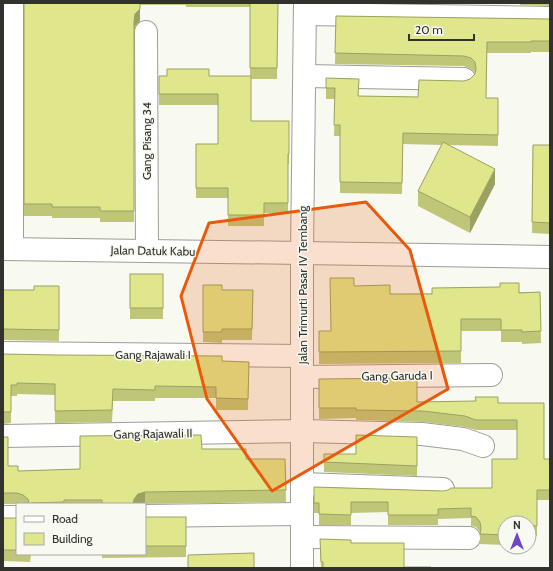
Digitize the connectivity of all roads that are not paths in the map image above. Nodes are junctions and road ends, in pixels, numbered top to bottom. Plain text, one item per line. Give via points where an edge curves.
1 (12, 3) edge
2 (305, 9) edge
3 (550, 18) edge
4 (146, 32) dead end
5 (304, 76) junction
6 (464, 79) edge
7 (7, 249) edge
8 (147, 251) junction
9 (302, 253) junction
10 (550, 257) edge
11 (3, 353) edge
12 (302, 366) junction
13 (491, 375) dead end
14 (302, 431) junction
15 (3, 436) edge
16 (483, 446) dead end
17 (302, 484) junction
18 (443, 489) edge
19 (302, 514) junction
20 (146, 516) edge
21 (3, 517) edge
22 (16, 517) edge
23 (302, 537) junction
24 (469, 538) dead end
25 (302, 568) edge

1 - 7 street
2 - 3 street
2 - 5 street, Jalan Trimurti Pasar IV Tembang
4 - 8 street, Gang Pisang 34
5 - 6 street
5 - 9 street, Jalan Trimurti Pasar IV Tembang
7 - 8 street, Jalan Datuk Kabu
8 - 9 street, Jalan Datuk Kabu
9 - 10 street, Jalan Datuk Kabu
9 - 12 street, Jalan Trimurti Pasar IV Tembang
11 - 12 street, Gang Rajawali I
12 - 13 street, Gang Garuda I
12 - 14 street, Jalan Trimurti Pasar IV Tembang
14 - 15 street, Gang Rajawali II
14 - 16 street, Gang Rajawali II via 422,434 463,439
14 - 17 street, Jalan Trimurti Pasar IV Tembang
17 - 18 street
17 - 19 street, Jalan Trimurti Pasar IV Tembang
19 - 20 street
19 - 23 street, Jalan Trimurti Pasar IV Tembang
21 - 22 street
23 - 24 street
23 - 25 street, Jalan Trimurti Pasar IV Tembang

